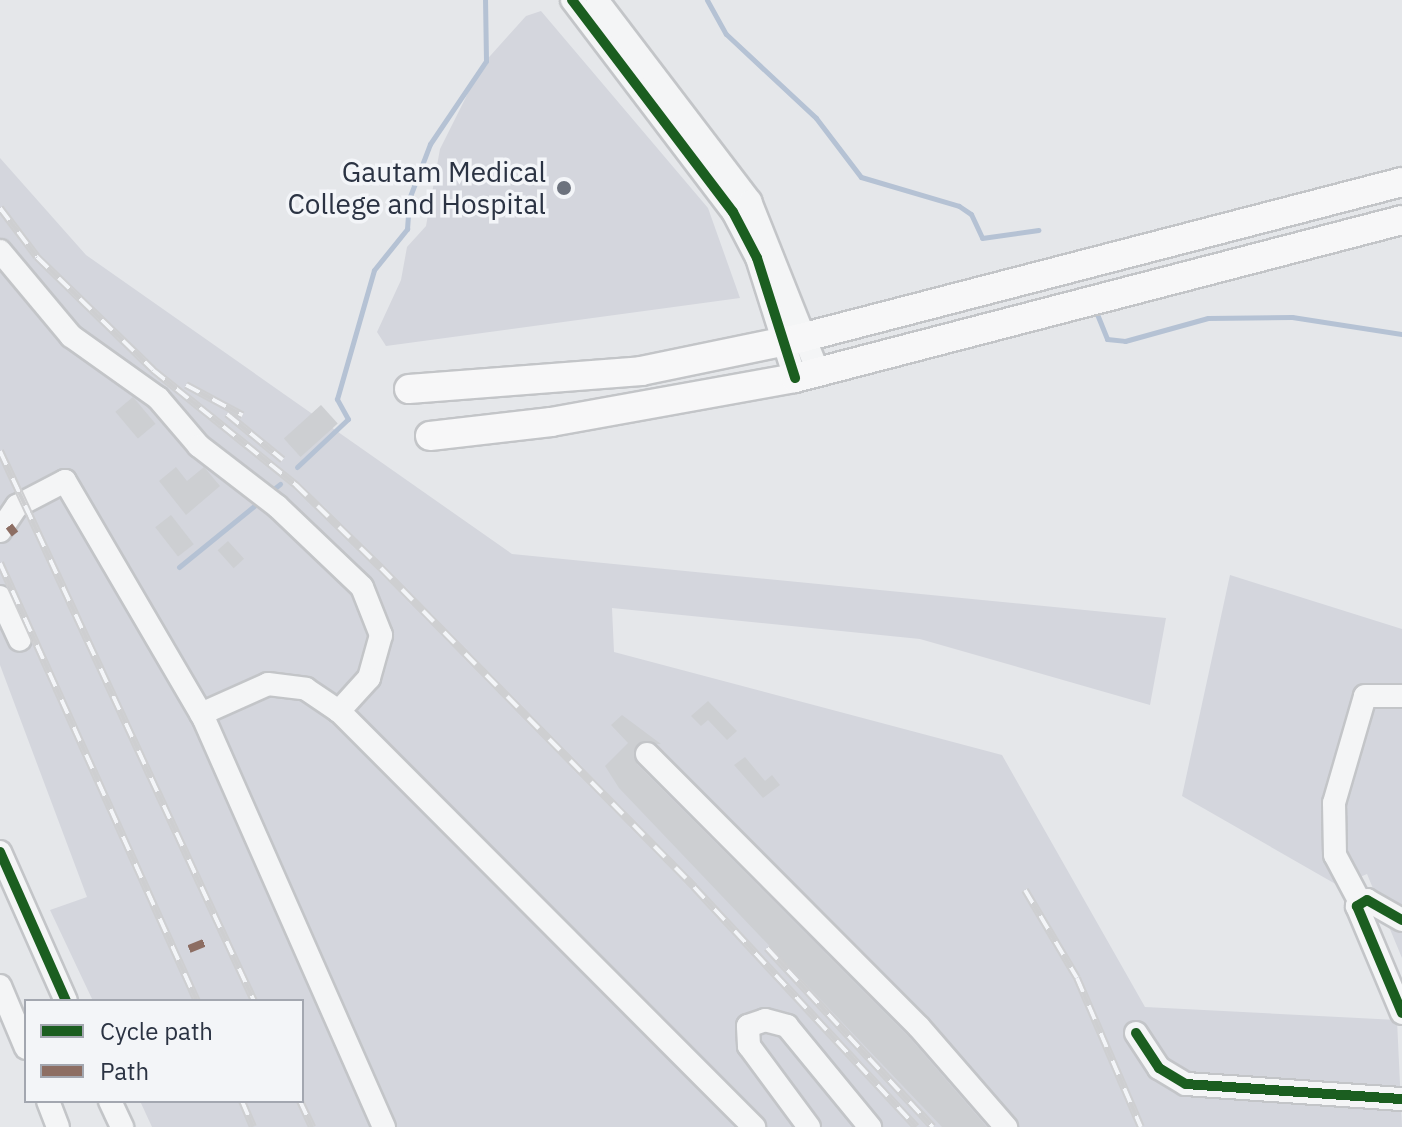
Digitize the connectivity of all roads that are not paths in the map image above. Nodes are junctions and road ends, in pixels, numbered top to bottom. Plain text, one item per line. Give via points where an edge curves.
1 (572, 0) edge
2 (597, 0) edge
3 (1402, 182) edge
4 (1402, 220) edge
5 (0, 251) edge
6 (794, 339) junction
7 (806, 375) junction
8 (409, 389) dead end
9 (430, 436) dead end
10 (0, 531) edge
11 (0, 597) edge
12 (20, 640) dead end
13 (1402, 696) edge
14 (339, 711) junction
15 (201, 714) junction
16 (647, 754) dead end
17 (0, 852) edge
18 (6, 879) edge
19 (1360, 902) junction
20 (1402, 920) edge
21 (0, 986) edge
22 (65, 999) edge
23 (1402, 1013) edge
24 (1136, 1033) dead end
25 (24, 1043) edge
26 (1402, 1099) edge
27 (49, 1103) edge
28 (111, 1103) edge
29 (58, 1127) edge
30 (122, 1127) edge
31 (384, 1127) edge
32 (754, 1127) edge
33 (809, 1127) edge
34 (870, 1127) edge
35 (1006, 1127) edge

1 - 6 street via 733,212
2 - 6 street via 750,201
3 - 6 main road
4 - 7 main road
5 - 14 street via 71,336 158,398 199,446 277,506 362,587 381,635 369,678
6 - 7 street
6 - 8 main road via 641,371
7 - 9 main road via 551,422
10 - 15 street via 17,506 65,481
11 - 12 street
13 - 19 street via 1365,696 1334,803 1335,855
14 - 15 street via 306,689 268,684
14 - 32 street
15 - 31 street
16 - 35 street via 919,1027
17 - 18 street
18 - 22 street
19 - 20 street
19 - 23 street via 1357,912
21 - 25 street
24 - 26 street via 1159,1068 1186,1084
27 - 29 street
28 - 30 street
33 - 34 street via 749,1046 748,1026 765,1020 787,1026

